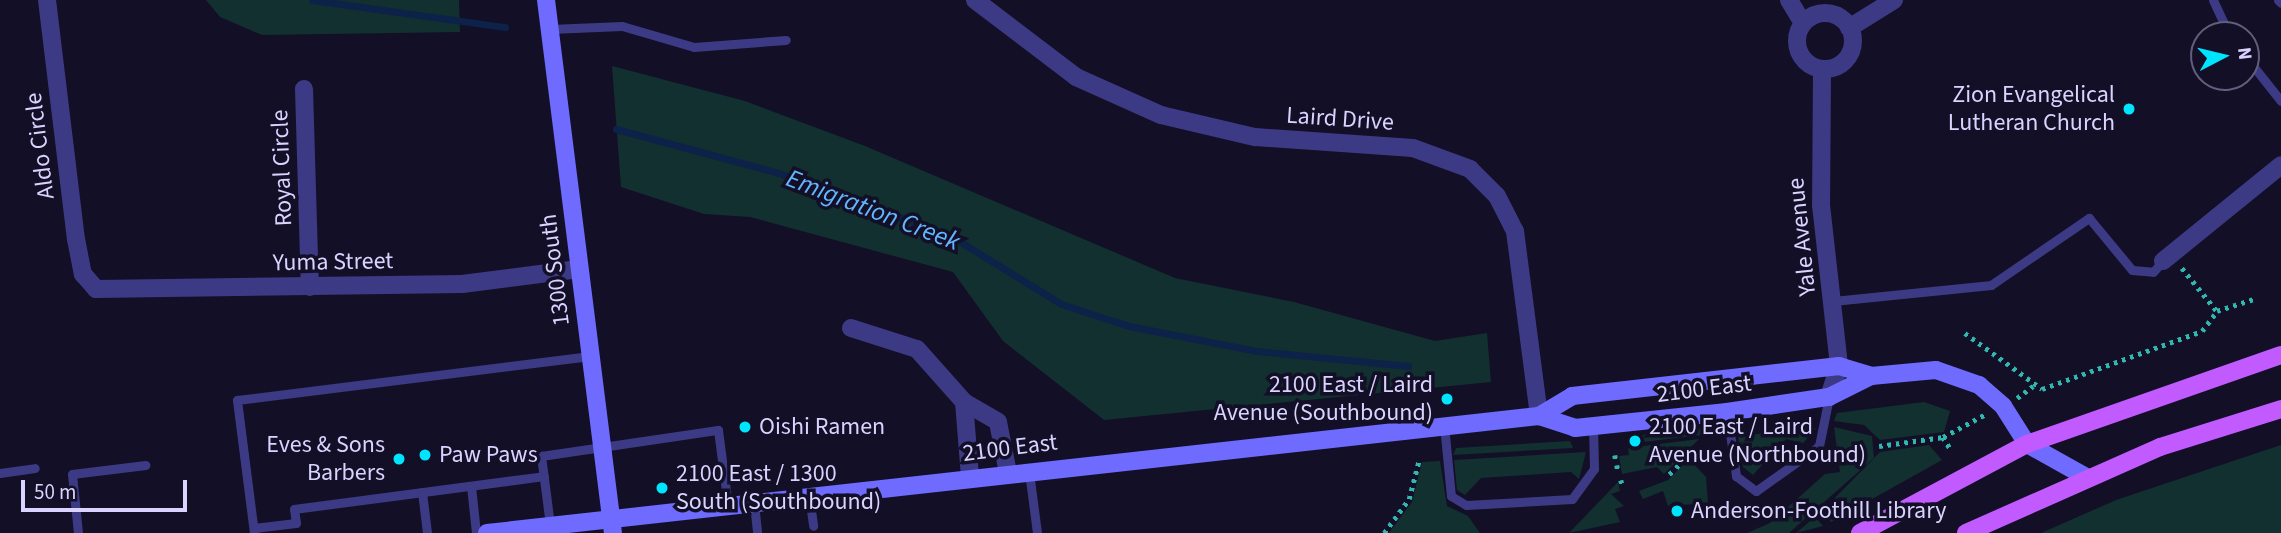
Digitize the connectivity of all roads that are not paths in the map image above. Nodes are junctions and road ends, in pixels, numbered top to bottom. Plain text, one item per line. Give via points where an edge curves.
1 (47, 0) edge
2 (546, 0) edge
3 (975, 0) edge
4 (1789, 0) edge
5 (1894, 0) edge
6 (2213, 0) edge
7 (2223, 21) edge
8 (1803, 23) junction
9 (1849, 28) junction
10 (550, 29) junction
11 (786, 40) dead end
12 (1822, 70) junction
13 (2260, 75) edge
14 (304, 89) dead end
15 (2281, 101) edge
16 (2281, 165) edge
17 (2167, 257) joint
18 (579, 269) junction
19 (90, 283) joint
20 (310, 287) junction
21 (1833, 302) junction
22 (851, 328) dead end
23 (2281, 355) edge
24 (590, 356) junction
25 (1839, 366) junction
26 (1871, 376) junction
27 (1829, 397) junction
28 (964, 402) junction
29 (2281, 409) edge
30 (1727, 412) junction
31 (1539, 416) junction
32 (1444, 425) junction
33 (1593, 426) junction
34 (2027, 444) junction
35 (601, 445) junction
36 (145, 465) dead end
37 (34, 468) dead end
38 (1028, 470) junction
39 (1008, 472) junction
40 (0, 473) edge
41 (544, 476) junction
42 (970, 477) junction
43 (2086, 477) junction
44 (471, 486) junction
45 (422, 492) junction
46 (809, 496) junction
47 (754, 503) junction
48 (728, 506) junction
49 (550, 524) junction
50 (612, 525) edge
51 (813, 526) dead end
52 (254, 530) edge
53 (78, 533) edge
54 (427, 533) edge
55 (476, 533) edge
56 (486, 533) edge
57 (757, 533) edge
58 (1037, 533) edge
59 (1860, 533) edge
60 (1966, 533) edge

1 - 19 street, Aldo Circle via 76,239
2 - 10 street, 1300 South
3 - 31 street, Laird Drive via 1076,77 1161,115 1255,137 1413,148 1470,169 1497,196 1515,231
4 - 8 street
5 - 9 street
6 - 7 lane
8 - 9 street via 1827,13
8 - 12 street via 1798,50
9 - 12 street via 1849,56
10 - 11 lane via 622,26 694,47
10 - 18 street, 1300 South
12 - 21 street, Yale Avenue via 1821,205
13 - 15 lane
14 - 20 street, Royal Circle
16 - 17 street
17 - 21 lane via 2153,272 2132,270 2089,218 1991,285
18 - 20 street, Yuma Street via 462,284
18 - 24 street, 1300 South
19 - 20 street, Yuma Street via 121,292
21 - 25 street, Yale Avenue
22 - 28 street via 917,349
23 - 34 main road
24 - 35 street, 1300 South
24 - 52 lane via 237,400
25 - 26 street, 2100 East
25 - 27 street, Yale Avenue
25 - 31 street, 2100 East via 1572,396
26 - 27 street, 2100 East
26 - 34 street, 2100 East via 1936,370 1965,377 1993,394
27 - 30 street, 2100 East
27 - 30 lane via 1819,446 1756,491 1736,475
28 - 39 street via 1002,427
28 - 42 street
29 - 43 main road
30 - 33 street, 2100 East
31 - 32 street, 2100 East
31 - 33 street, 2100 East via 1575,428
32 - 33 lane via 1451,496 1466,505 1572,499 1594,470
32 - 38 street, 2100 East
34 - 43 street, 2100 East
34 - 59 main road
35 - 41 lane via 541,456
35 - 48 lane via 718,430
35 - 50 street, 1300 South
36 - 53 lane via 72,474
37 - 40 lane
38 - 39 street, 2100 East
38 - 58 lane
39 - 42 street, 2100 East
41 - 44 lane
41 - 49 lane
42 - 46 street, 2100 East
43 - 60 main road
44 - 45 lane
44 - 55 lane
45 - 52 lane via 294,509 296,523
45 - 54 lane
46 - 47 street, 2100 East
46 - 51 lane
47 - 48 street, 2100 East
47 - 57 lane
48 - 50 street, 2100 East
49 - 50 street, 2100 East
49 - 56 street, 2100 East

